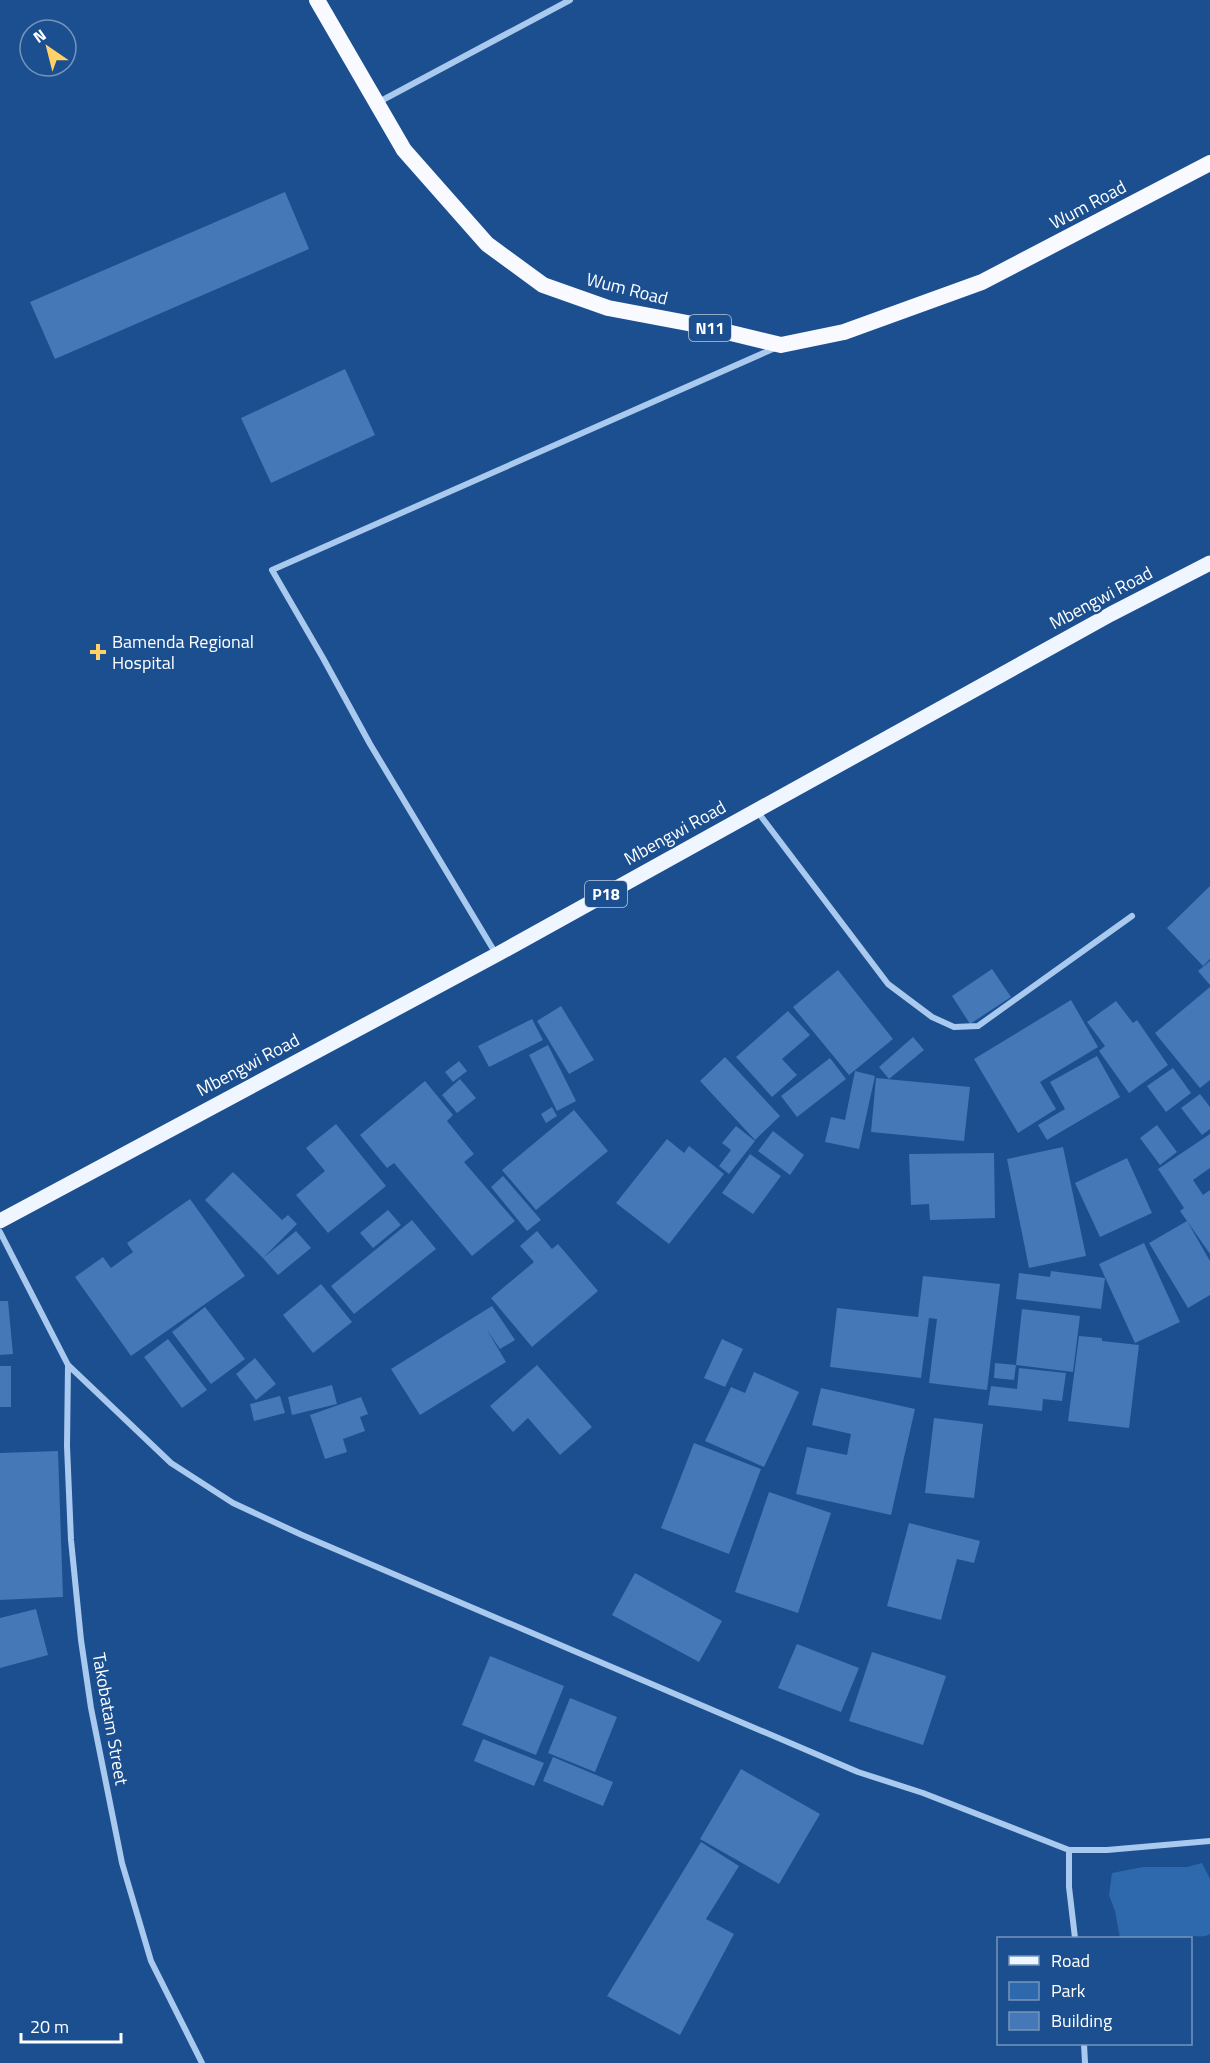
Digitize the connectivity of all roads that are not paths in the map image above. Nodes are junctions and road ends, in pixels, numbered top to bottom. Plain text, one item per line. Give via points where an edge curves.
1 (316, 0) edge
2 (570, 0) edge
3 (376, 103) junction
4 (1210, 163) edge
5 (782, 345) junction
6 (1210, 563) edge
7 (756, 810) junction
8 (1132, 916) dead end
9 (496, 955) junction
10 (0, 1221) edge
11 (0, 1232) edge
12 (68, 1365) junction
13 (1210, 1841) edge
14 (1069, 1850) junction
15 (1075, 1937) edge
16 (1084, 2045) edge
17 (202, 2063) edge
18 (1085, 2063) edge

1 - 3 highway, Wum Road / N11
2 - 3 street
3 - 5 highway, Wum Road / N11 via 405,150 487,244 543,285 608,308
4 - 5 highway, Wum Road / N11 via 982,282 844,332
5 - 9 street via 272,570
6 - 7 main road, Mbengwi Road / P18
7 - 8 street via 888,984 932,1017 954,1027 978,1026
7 - 9 main road, Mbengwi Road / P18
9 - 10 main road, Mbengwi Road / P18
11 - 12 street
12 - 14 street via 171,1462 233,1503 858,1772
12 - 17 street, Takobatam Street via 71,1540 94,1719 122,1863 151,1961
13 - 14 street
14 - 15 street
16 - 18 street

